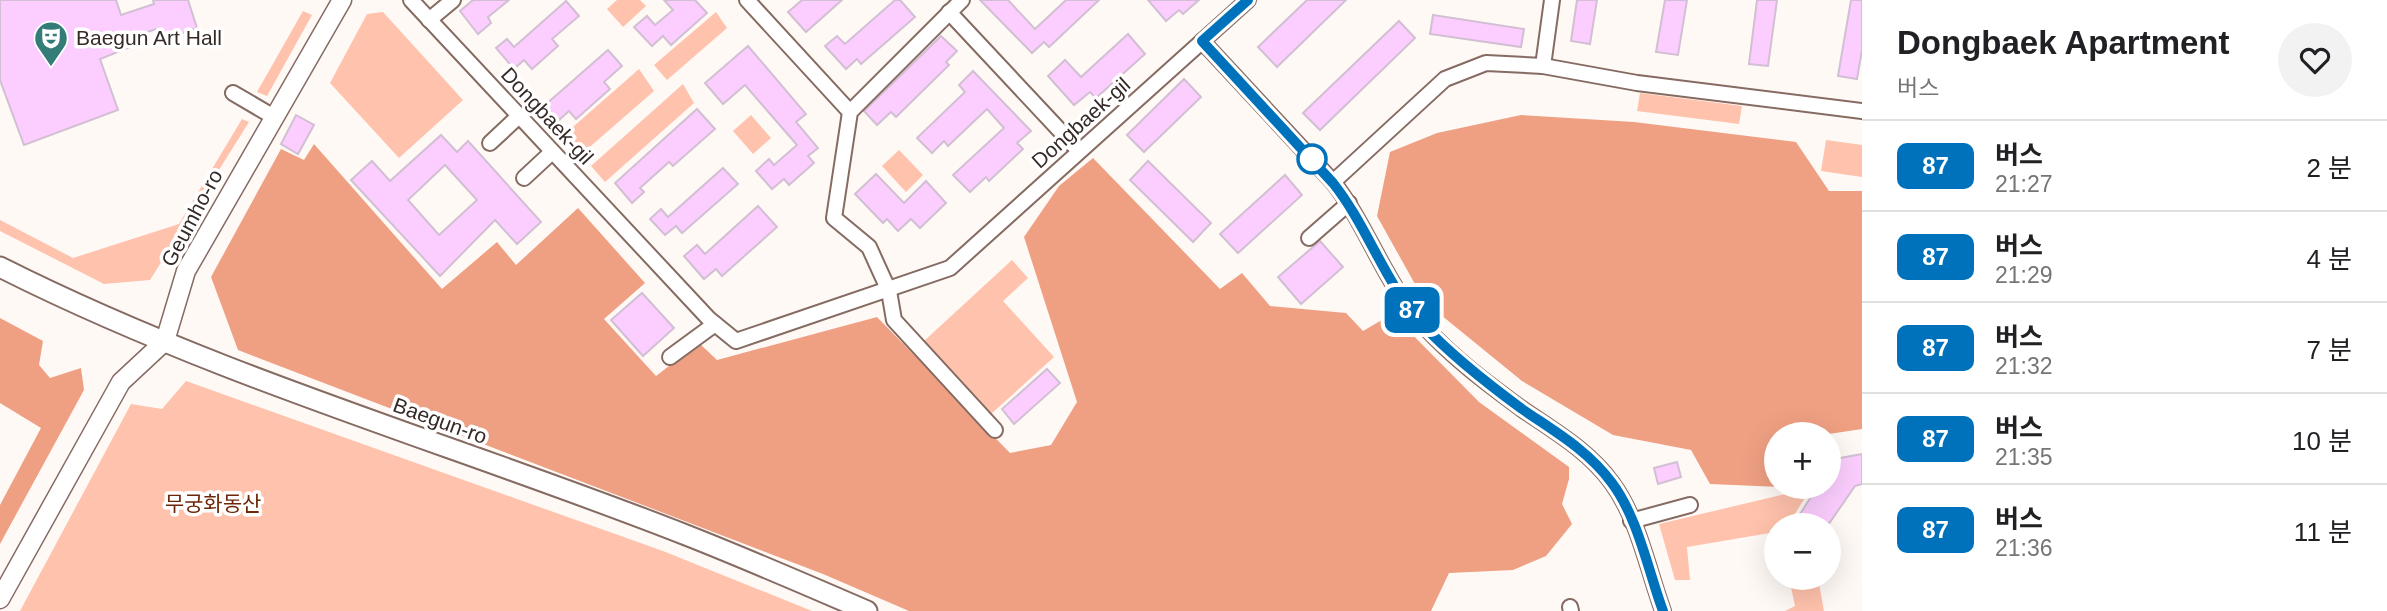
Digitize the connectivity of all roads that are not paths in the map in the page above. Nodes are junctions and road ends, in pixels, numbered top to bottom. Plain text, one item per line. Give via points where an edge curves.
1 (342, 0) edge
2 (411, 0) edge
3 (453, 0) edge
4 (747, 0) edge
5 (962, 0) edge
6 (1248, 0) edge
7 (1552, 0) edge
8 (949, 12) junction
9 (429, 20) junction
10 (1202, 41) junction
11 (1543, 66) junction
12 (233, 93) dead end
13 (1862, 111) edge
14 (850, 112) junction
15 (519, 116) junction
16 (274, 117) junction
17 (490, 143) dead end
18 (1079, 151) junction
19 (552, 152) junction
20 (524, 178) dead end
21 (1333, 183) junction
22 (1349, 202) junction
23 (1309, 238) dead end
24 (0, 267) edge
25 (889, 291) junction
26 (715, 324) junction
27 (165, 341) junction
28 (670, 357) dead end
29 (995, 430) dead end
30 (1690, 505) dead end
31 (1631, 521) junction
32 (0, 599) edge
33 (867, 611) edge
34 (1663, 611) edge

1 - 16 street, Geumho-ro
2 - 9 street, Dongbaek-gil
3 - 9 street
4 - 14 street
5 - 8 street
6 - 10 street, Dongbaek-gil
7 - 11 street
8 - 14 street
8 - 18 street
9 - 15 street, Dongbaek-gil
10 - 18 street, Dongbaek-gil
10 - 21 street
11 - 13 street
11 - 21 street via 1486,62 1445,79
12 - 16 street
14 - 25 street via 834,218 869,247
15 - 17 street
15 - 19 street, Dongbaek-gil
16 - 27 street, Geumho-ro via 186,271
18 - 25 street, Dongbaek-gil via 950,268
19 - 20 street
19 - 26 street, Dongbaek-gil
21 - 22 street
22 - 23 street
22 - 31 street via 1387,274 1423,325 1470,369 1582,449 1613,484
24 - 27 main road, Baegun-ro
25 - 26 street, Dongbaek-gil via 736,341
25 - 29 street via 894,320
26 - 28 street
27 - 32 street via 121,382
27 - 33 main road, Baegun-ro via 238,373 686,535
30 - 31 street
31 - 34 street

